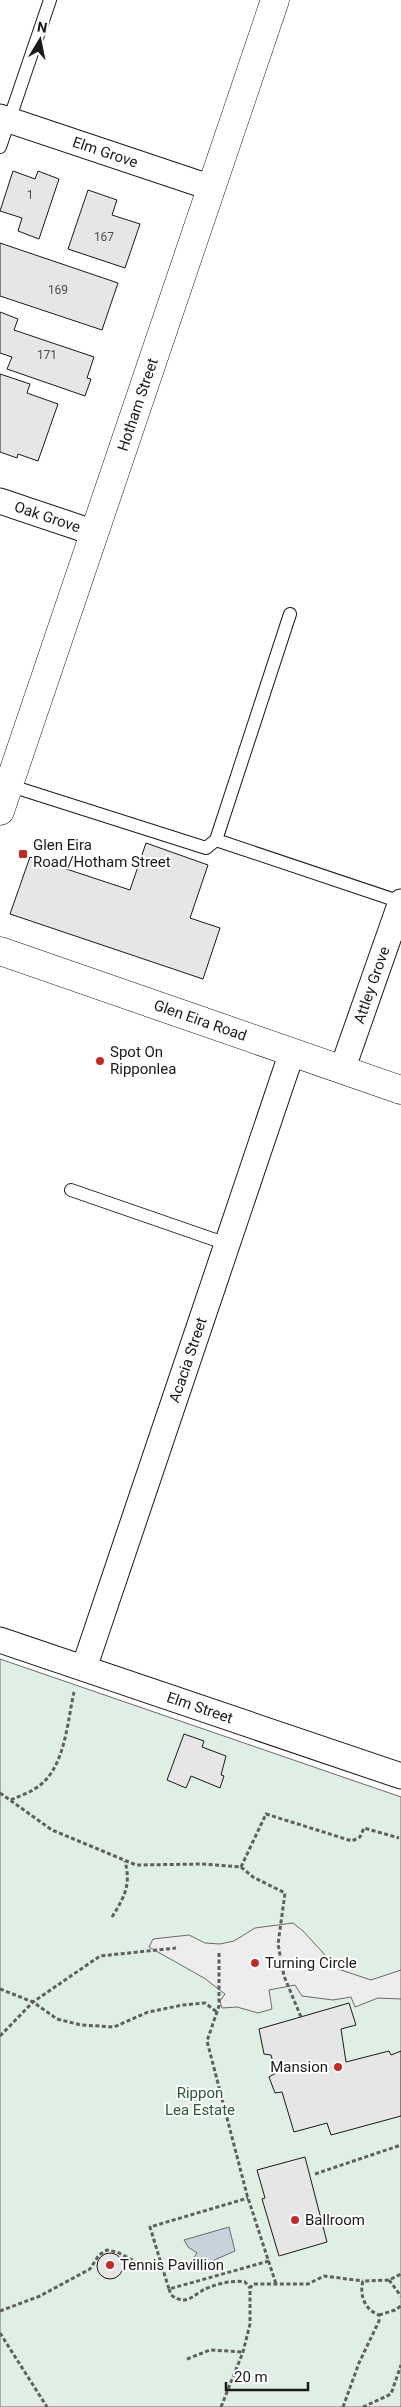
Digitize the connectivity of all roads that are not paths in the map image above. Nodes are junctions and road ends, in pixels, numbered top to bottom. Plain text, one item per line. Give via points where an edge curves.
1 (50, 0) edge
2 (275, 0) edge
3 (4, 119) edge
4 (0, 146) edge
5 (212, 188) junction
6 (0, 501) edge
7 (96, 533) junction
8 (290, 614) dead end
9 (8, 784) junction
10 (0, 811) edge
11 (216, 840) junction
12 (401, 902) edge
13 (0, 951) edge
14 (292, 1052) junction
15 (342, 1070) junction
16 (401, 1090) edge
17 (71, 1190) dead end
18 (227, 1244) junction
19 (0, 1640) edge
20 (80, 1677) junction
21 (401, 1776) edge

1 - 3 lane
2 - 5 main road, Hotham Street
3 - 4 lane
3 - 5 street, Elm Grove
5 - 7 main road, Hotham Street
6 - 7 street, Oak Grove
7 - 9 main road, Hotham Street
8 - 11 lane
9 - 10 main road, Hotham Street
9 - 11 lane via 206,848
11 - 12 lane
12 - 15 street, Attley Grove
13 - 14 main road, Glen Eira Road
14 - 15 main road, Glen Eira Road
14 - 18 street, Acacia Street
15 - 16 main road, Glen Eira Road
17 - 18 lane
18 - 20 street, Acacia Street
19 - 20 street, Elm Street
20 - 21 street, Elm Street

